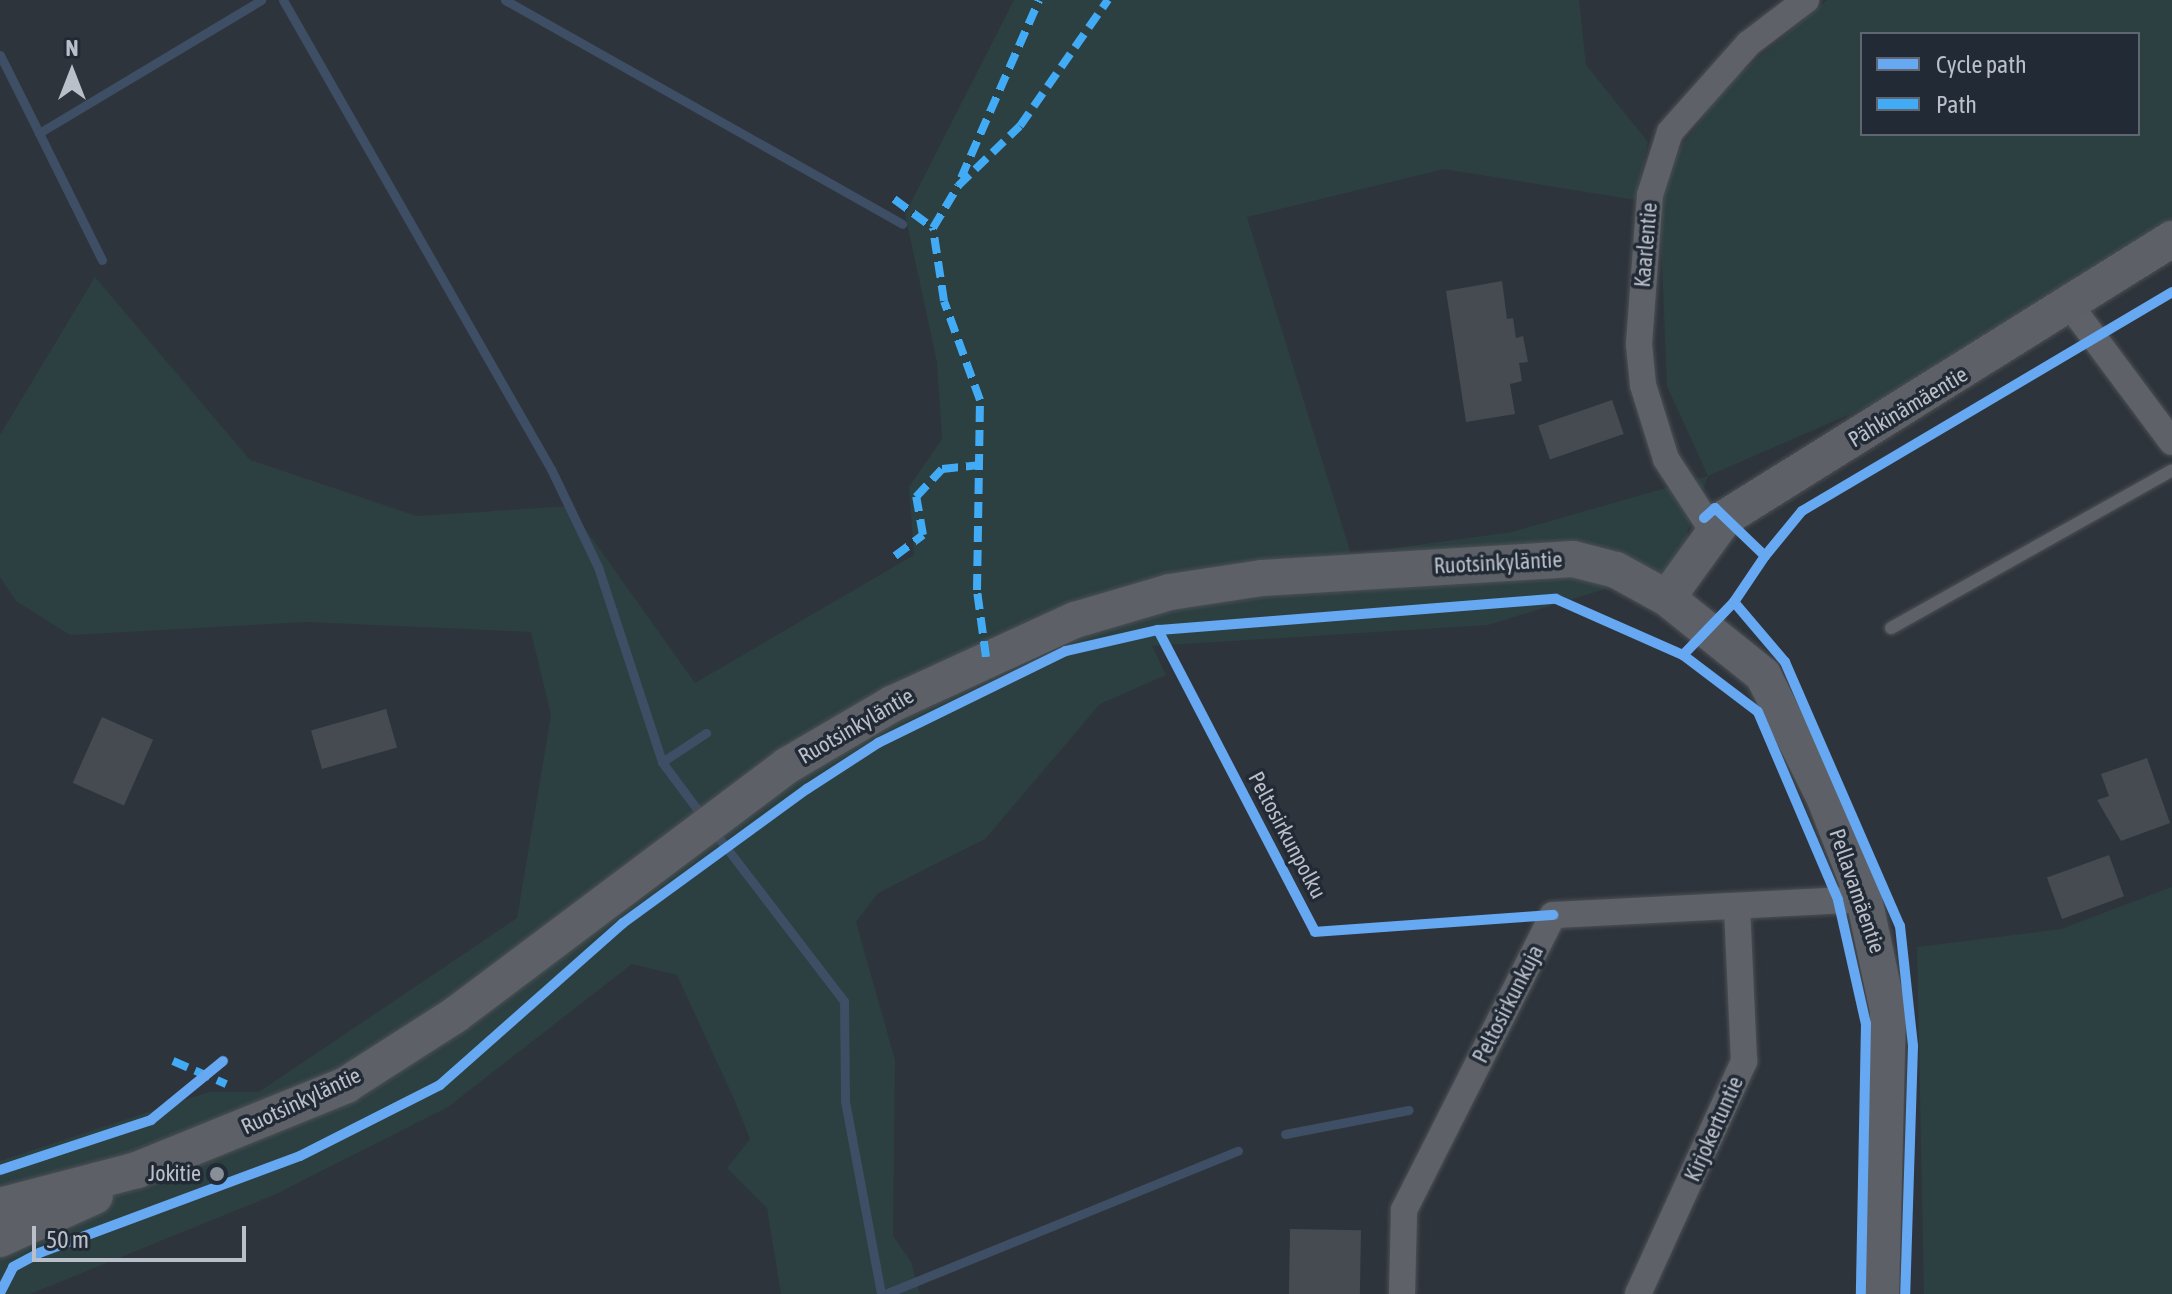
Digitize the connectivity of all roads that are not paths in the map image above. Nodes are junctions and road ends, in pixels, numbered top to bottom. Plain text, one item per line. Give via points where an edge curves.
1 (1806, 0) edge
2 (2172, 239) edge
3 (2069, 304) junction
4 (2172, 442) edge
5 (2172, 470) edge
6 (1714, 533) junction
7 (1667, 598) junction
8 (1891, 628) dead end
9 (1864, 899) junction
10 (1737, 906) junction
11 (137, 1170) junction
12 (0, 1206) edge
13 (0, 1239) edge
14 (1402, 1294) edge
15 (1638, 1294) edge
16 (1881, 1294) edge

1 - 6 street, Kaarlentie via 1748,44 1670,132 1650,195 1639,344 1643,385 1666,459
2 - 3 street, Pähkinämäentie
3 - 4 street
3 - 6 street, Pähkinämäentie via 1725,518
5 - 8 lane
6 - 7 street, Pähkinämäentie
7 - 9 street, Pellavamäentie via 1763,675
7 - 11 street, Ruotsinkyläntie via 1616,570 1573,559 1262,578 1170,592 986,657 788,765 684,838 455,1015 346,1085
9 - 10 street, Peltosirkunkuja
9 - 16 street, Pellavamäentie via 1888,1011
10 - 14 street, Peltosirkunkuja via 1553,915 1404,1210
10 - 15 street, Kirjokertuntie via 1744,1061
11 - 12 street, Ruotsinkyläntie
11 - 13 street, Ruotsinkyläntie

